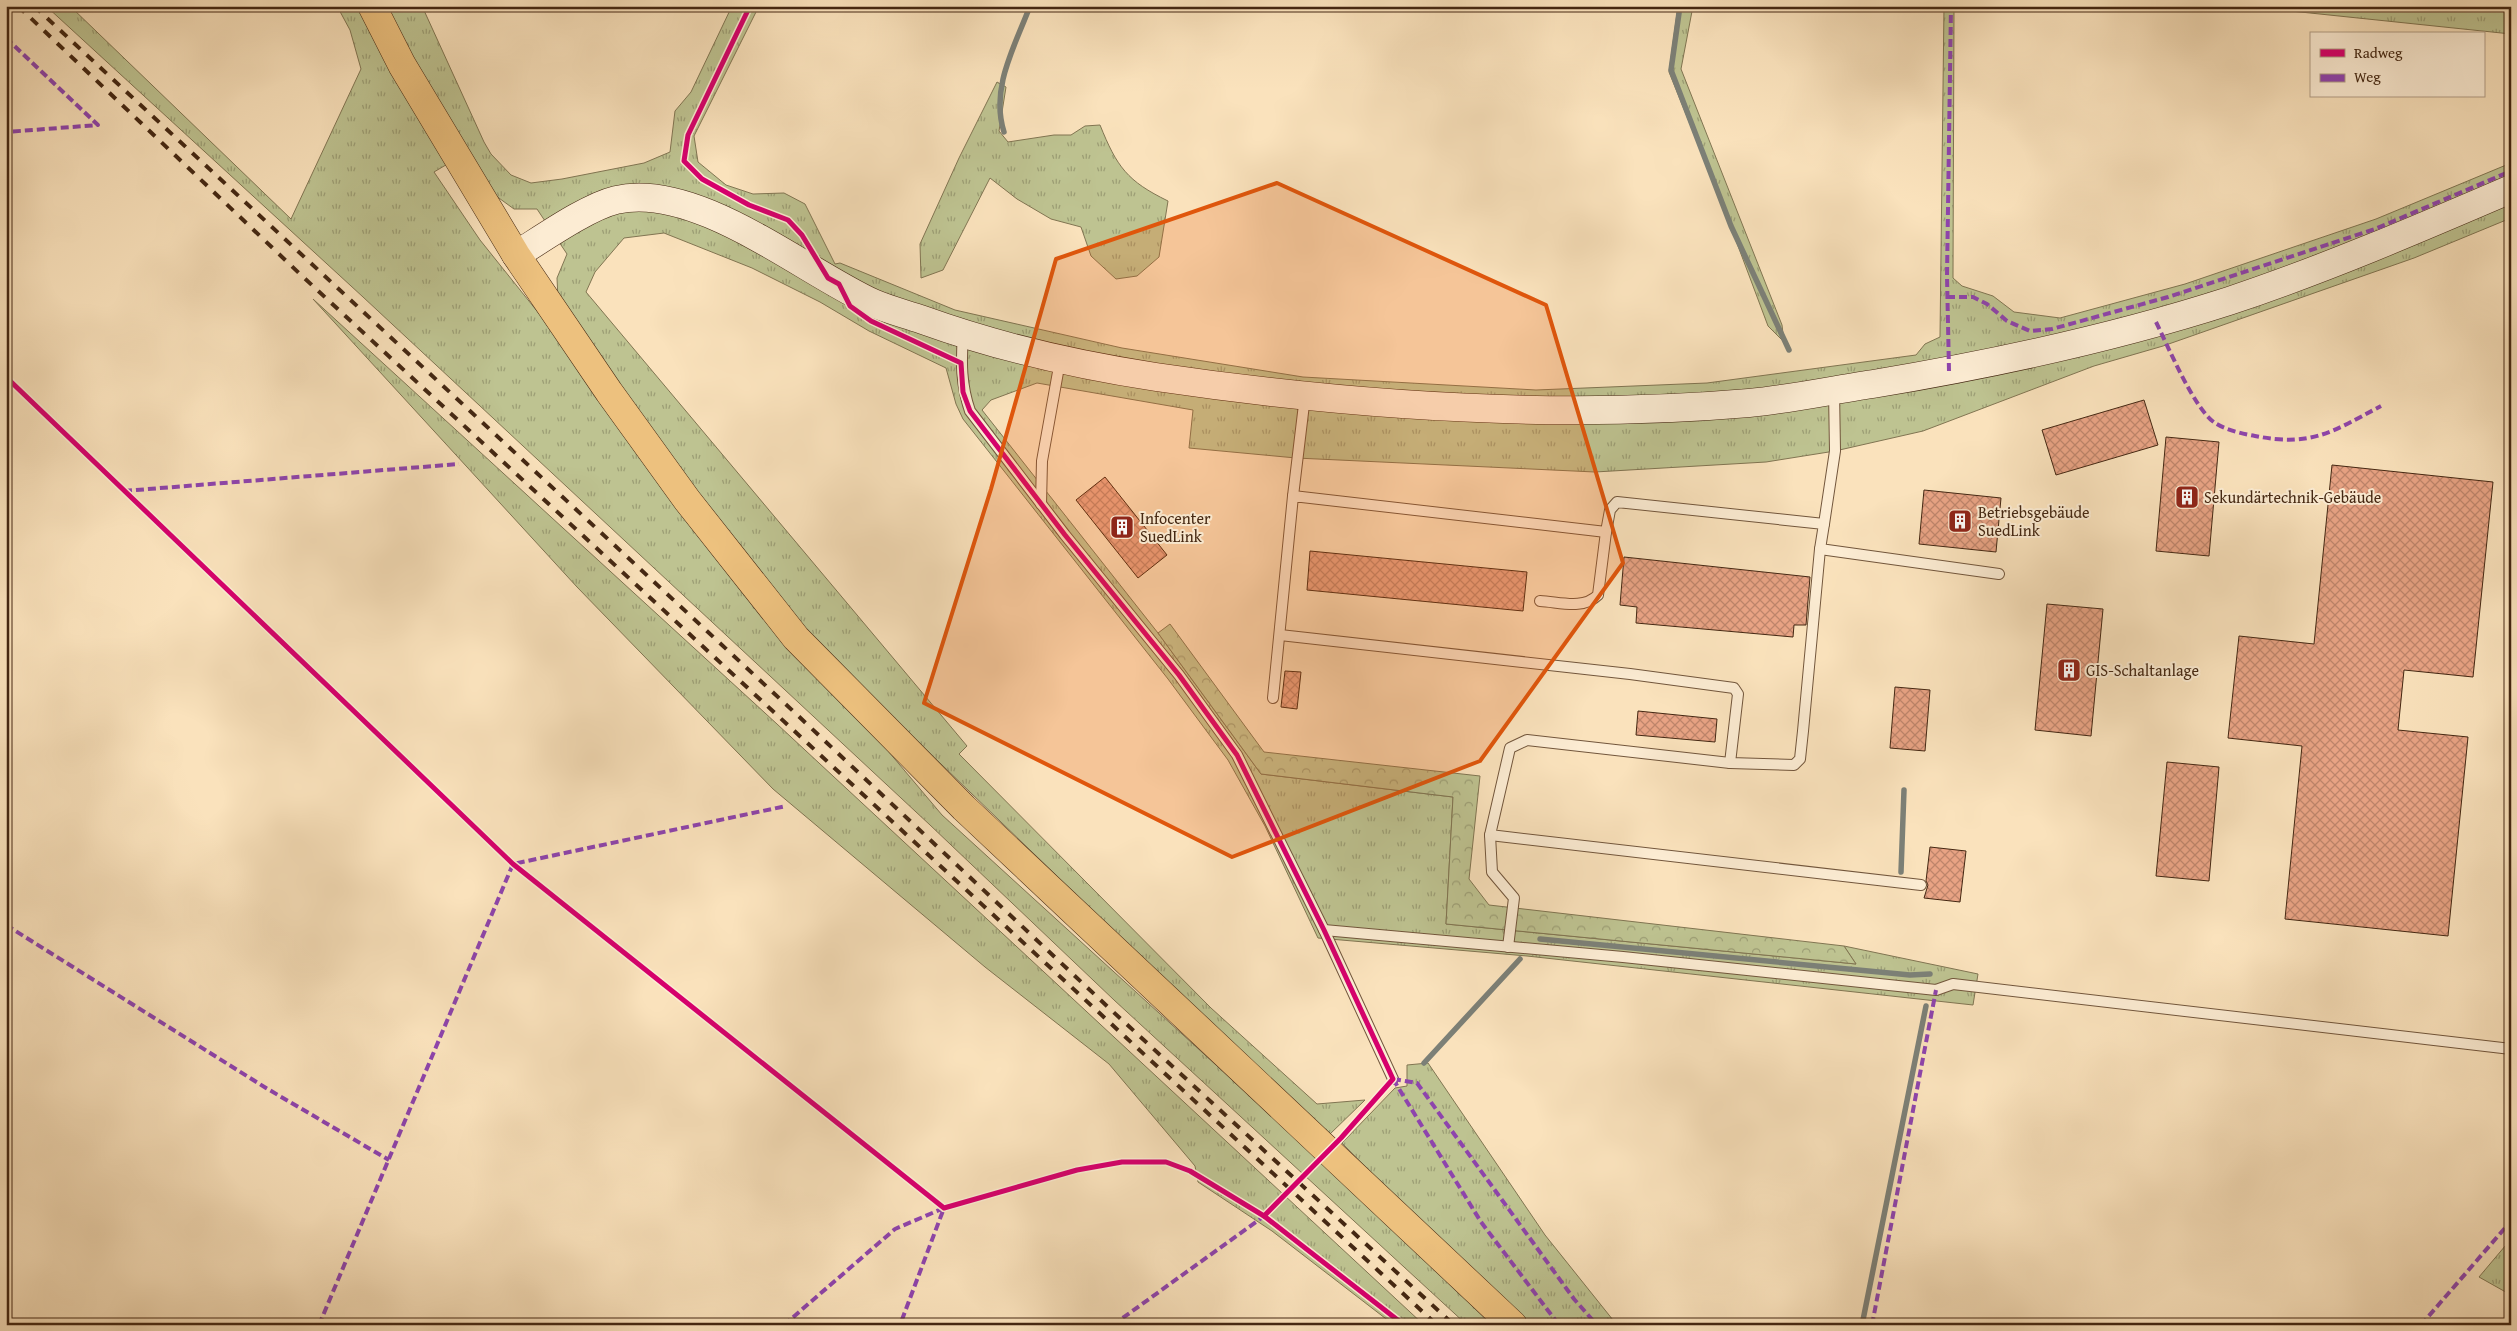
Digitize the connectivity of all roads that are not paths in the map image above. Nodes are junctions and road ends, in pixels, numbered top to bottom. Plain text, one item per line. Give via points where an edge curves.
1 (372, 6) edge
2 (2511, 189) edge
3 (516, 256) junction
4 (964, 334) junction
5 (1060, 359) junction
6 (1834, 390) junction
7 (1305, 396) junction
8 (1293, 496) junction
9 (1042, 504) junction
10 (1824, 524) junction
11 (1606, 532) junction
12 (1820, 549) junction
13 (1999, 574) dead end
14 (1540, 601) dead end
15 (1280, 635) junction
16 (1273, 698) dead end
17 (1730, 763) junction
18 (1490, 835) junction
19 (1921, 884) dead end
20 (1324, 930) junction
21 (1508, 947) junction
22 (2511, 1049) edge
23 (1393, 1079) dead end
24 (1513, 1325) edge

1 - 3 main road via 402,65
2 - 6 main road via 2386,243 2229,301 2102,337 1940,373
3 - 4 main road via 573,220 616,200 668,200 724,220 874,303
3 - 24 main road via 687,500 796,638 964,808
4 - 5 main road
4 - 9 lane via 962,373 970,410
5 - 7 main road via 1212,385
5 - 9 lane via 1042,461
6 - 7 main road via 1755,402 1649,409 1533,411
6 - 10 lane via 1835,452
7 - 8 lane
8 - 11 lane
8 - 15 lane
9 - 20 lane via 1179,675 1237,755
10 - 11 lane via 1617,502 1610,510
10 - 12 lane
11 - 14 lane via 1598,595 1592,602 1583,605
12 - 13 lane
12 - 17 lane via 1800,759 1794,765
15 - 16 lane
15 - 17 lane via 1734,688 1738,694
17 - 18 lane via 1527,740 1510,748
18 - 19 lane
18 - 21 lane via 1492,872 1514,898
20 - 21 lane
20 - 23 lane
21 - 22 lane via 1936,990 1953,984

